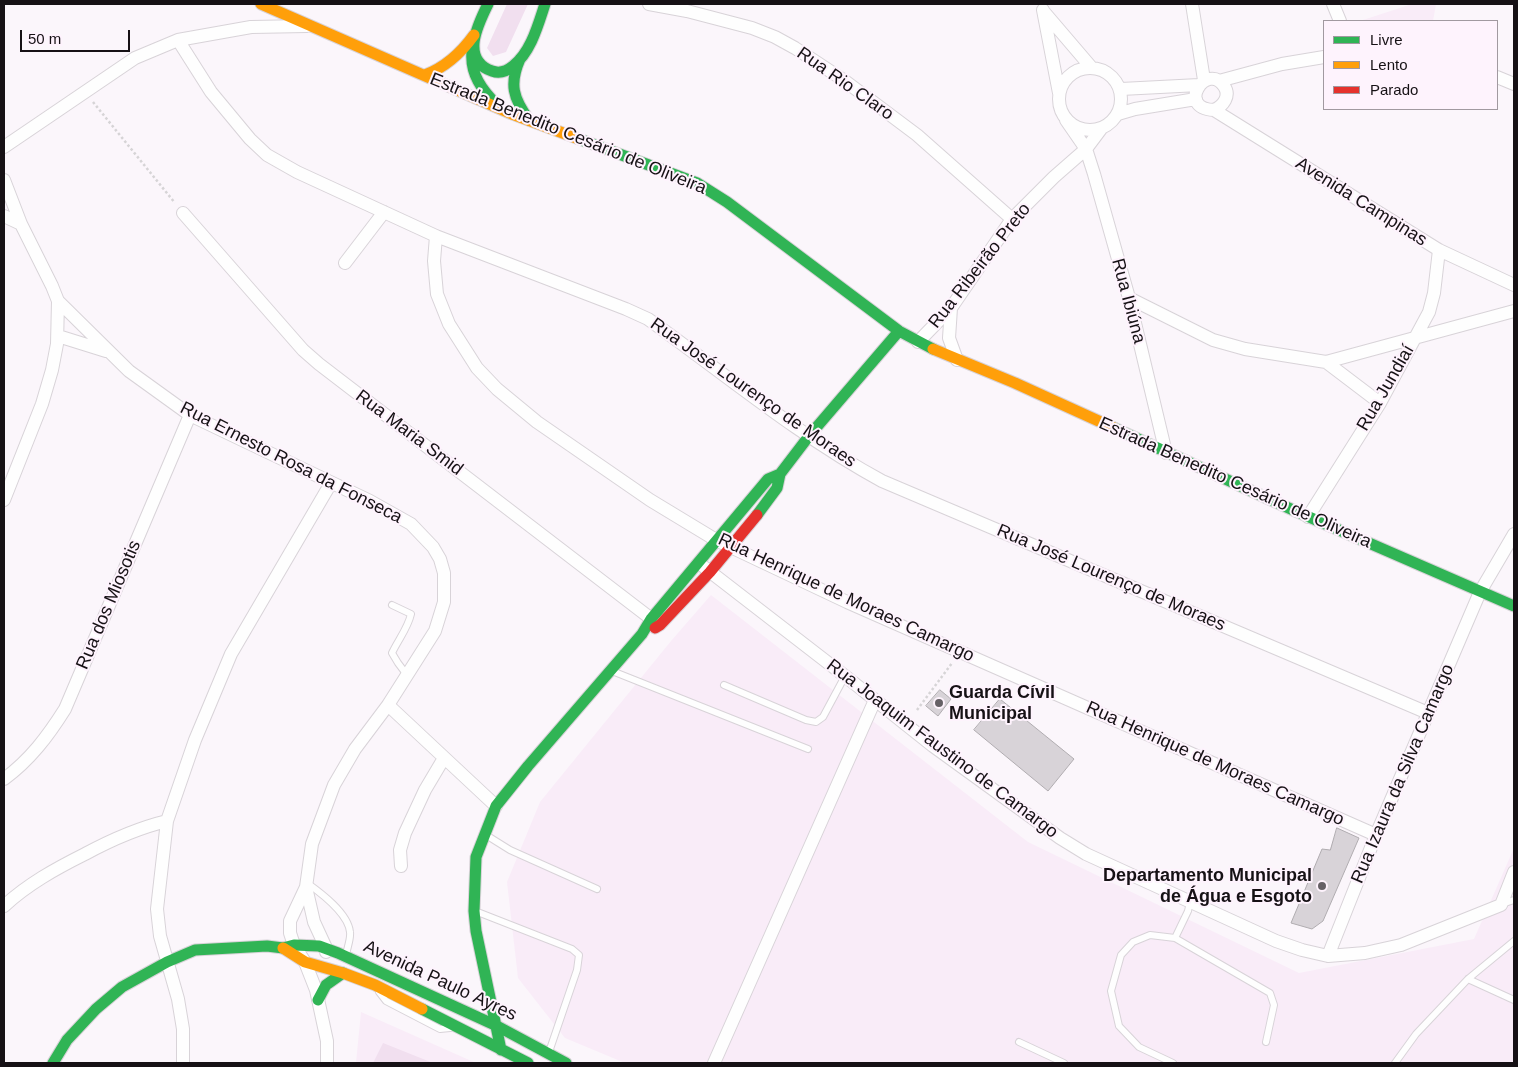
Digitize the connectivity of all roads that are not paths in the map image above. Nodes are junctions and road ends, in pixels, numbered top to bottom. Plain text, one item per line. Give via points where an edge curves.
1 (261, 4) edge
2 (488, 4) edge
3 (545, 4) edge
4 (649, 4) edge
5 (1192, 4) edge
6 (1333, 4) edge
7 (1041, 7) edge
8 (1340, 20) edge
9 (313, 26) junction
10 (477, 31) junction
11 (178, 40) junction
12 (473, 47) junction
13 (1323, 57) edge
14 (520, 59) junction
15 (1091, 67) junction
16 (509, 70) junction
17 (425, 76) junction
18 (1498, 77) edge
19 (1219, 81) junction
20 (1201, 82) junction
21 (1514, 84) edge
22 (481, 86) junction
23 (457, 90) junction
24 (1121, 90) junction
25 (1059, 94) junction
26 (1196, 99) junction
27 (502, 109) junction
28 (1214, 110) junction
29 (1118, 114) junction
30 (529, 120) junction
31 (1066, 120) junction
32 (1101, 128) junction
33 (4, 147) edge
34 (1086, 149) junction
35 (4, 180) edge
36 (384, 212) junction
37 (183, 213) road end
38 (4, 216) edge
39 (1012, 219) junction
40 (21, 224) junction
41 (436, 236) junction
42 (1439, 250) junction
43 (345, 263) dead end
44 (1514, 285) edge
45 (1129, 298) junction
46 (58, 301) junction
47 (951, 308) junction
48 (1514, 311) edge
49 (899, 331) junction
50 (58, 336) junction
51 (1415, 338) junction
52 (918, 342) junction
53 (109, 351) junction
54 (956, 360) junction
55 (1326, 362) junction
56 (1380, 403) junction
57 (190, 415) junction
58 (809, 436) junction
59 (1166, 453) junction
60 (780, 474) junction
61 (332, 483) junction
62 (4, 500) edge
63 (1308, 517) junction
64 (1514, 534) edge
65 (716, 540) junction
66 (731, 546) junction
67 (698, 563) junction
68 (710, 572) junction
69 (1480, 592) junction
70 (392, 605) dead end
71 (1514, 606) edge
72 (656, 622) junction
73 (611, 671) junction
74 (408, 675) junction
75 (845, 676) junction
76 (724, 685) dead end
77 (875, 700) junction
78 (388, 705) junction
79 (1428, 714) junction
80 (808, 748) dead end
81 (444, 758) junction
82 (4, 779) edge
83 (496, 806) junction
84 (167, 821) junction
85 (485, 834) junction
86 (1376, 835) junction
87 (401, 866) dead end
88 (1514, 872) edge
89 (307, 885) junction
90 (597, 889) dead end
91 (1514, 900) edge
92 (1190, 902) junction
93 (1501, 905) junction
94 (4, 906) edge
95 (474, 911) junction
96 (1175, 938) junction
97 (1514, 941) edge
98 (289, 946) junction
99 (326, 948) junction
100 (346, 956) junction
101 (1328, 956) junction
102 (167, 962) junction
103 (305, 962) junction
104 (326, 969) junction
105 (343, 973) junction
106 (1468, 979) junction
107 (488, 985) junction
108 (317, 995) junction
109 (1514, 1000) edge
110 (459, 1010) junction
111 (497, 1026) junction
112 (1019, 1042) dead end
113 (1266, 1042) dead end
114 (501, 1050) junction
115 (549, 1054) junction
116 (53, 1063) edge
117 (183, 1063) edge
118 (327, 1063) edge
119 (528, 1063) edge
120 (566, 1063) edge
121 (714, 1063) edge
122 (1064, 1063) edge
123 (1173, 1063) edge
124 (1395, 1063) edge

1 - 9 main road, Estrada Benedito Cesário de Oliveira
2 - 10 main road
3 - 14 main road
4 - 39 street, Rua Rio Claro via 752,28 795,48 917,135
5 - 20 street
6 - 8 street
7 - 15 street
7 - 25 street
9 - 11 street via 251,27
9 - 17 main road, Estrada Benedito Cesário de Oliveira
10 - 12 main road
10 - 17 main road via 457,55
11 - 33 street via 135,58
11 - 36 street, Rua José Lourenço de Moraes via 211,92 267,155
12 - 16 main road via 477,60 485,69 496,73
12 - 22 main road via 470,62
13 - 19 street
14 - 16 main road
14 - 30 main road via 512,79 513,92
15 - 24 street via 1104,70
15 - 25 street via 1070,75
16 - 22 main road
17 - 23 main road, Estrada Benedito Cesário de Oliveira
18 - 21 street
19 - 20 street
19 - 28 street via 1227,94 1225,101
20 - 24 street
20 - 26 street via 1195,92
22 - 23 main road
22 - 27 main road
23 - 27 main road, Estrada Benedito Cesário de Oliveira
24 - 29 street
25 - 31 street via 1060,108
26 - 28 street, Avenida Campinas via 1206,110
26 - 29 street
27 - 30 main road, Estrada Benedito Cesário de Oliveira
28 - 42 street, Avenida Campinas
29 - 32 street
30 - 49 main road, Estrada Benedito Cesário de Oliveira via 697,183
31 - 32 street via 1089,130
31 - 34 street, Rua Ibiúna
32 - 34 street
34 - 39 street, Rua Ribeirão Preto
34 - 45 street, Rua Ibiúna
35 - 40 street
36 - 41 street, Rua José Lourenço de Moraes
36 - 43 street
37 - 72 street, Rua Maria Smid via 303,350 319,364
38 - 40 street
39 - 47 street, Rua Ribeirão Preto
40 - 46 street
41 - 58 street, Rua José Lourenço de Moraes via 648,319
41 - 65 street, Rua Henrique de Moraes Camargo via 437,294 449,324 478,368 537,422 650,500
42 - 44 street, Avenida Campinas
42 - 51 street, Rua Jundiaí via 1434,293
45 - 55 street via 1213,340 1245,349
45 - 59 street, Rua Ibiúna
46 - 50 street
46 - 53 street, Rua Ernesto Rosa da Fonseca
47 - 52 street, Rua Ribeirão Preto
47 - 54 street via 949,338
48 - 51 street
49 - 52 main road, Estrada Benedito Cesário de Oliveira
49 - 58 main road
50 - 53 street, Rua Ernesto Rosa da Fonseca
50 - 62 street via 42,404
51 - 55 street
51 - 56 street, Rua Jundiaí
52 - 54 main road, Estrada Benedito Cesário de Oliveira
53 - 57 street, Rua Ernesto Rosa da Fonseca via 129,371
54 - 59 main road, Estrada Benedito Cesário de Oliveira via 1015,383
55 - 56 street
56 - 63 street, Rua Jundiaí
57 - 61 street, Rua Ernesto Rosa da Fonseca
57 - 82 street, Rua dos Miosotis via 65,709 45,740
58 - 60 main road
58 - 79 street, Rua José Lourenço de Moraes via 882,481
59 - 63 main road, Estrada Benedito Cesário de Oliveira
60 - 65 main road via 768,480
60 - 66 main road via 777,488
61 - 74 street, Rua Ernesto Rosa da Fonseca via 411,524 440,559 444,573 444,602 435,631
61 - 84 street via 231,654 195,740
63 - 69 main road, Estrada Benedito Cesário de Oliveira
64 - 69 street, Rua Izaura da Silva Camargo
65 - 66 street, Rua Henrique de Moraes Camargo
65 - 67 main road
66 - 68 main road
66 - 86 street, Rua Henrique de Moraes Camargo via 847,602
67 - 68 street, Rua Joaquim Faustino de Camargo
67 - 72 main road
68 - 72 main road
68 - 75 street, Rua Joaquim Faustino de Camargo
69 - 71 main road, Estrada Benedito Cesário de Oliveira
69 - 79 street, Rua Izaura da Silva Camargo
70 - 74 lane via 411,614 392,653
72 - 73 main road
73 - 80 lane
73 - 83 main road
74 - 78 street, Rua Ernesto Rosa da Fonseca
75 - 76 lane via 823,717 816,722
75 - 77 street, Rua Joaquim Faustino de Camargo
77 - 92 street, Rua Joaquim Faustino de Camargo via 1060,838 1086,854
77 - 121 street
78 - 81 street
78 - 89 street, Rua Ernesto Rosa da Fonseca via 355,748 334,785 312,844
79 - 86 street, Rua Izaura da Silva Camargo
81 - 83 street
81 - 87 street via 405,833 400,850
83 - 85 main road
84 - 94 street via 116,838 57,868
84 - 102 street via 157,909
85 - 90 lane via 510,850
85 - 95 main road via 476,857
86 - 101 street, Rua Izaura da Silva Camargo
88 - 93 street
89 - 98 street, Rua Ernesto Rosa da Fonseca via 290,921
89 - 99 street, Rua Ernesto Rosa da Fonseca via 314,922
89 - 100 lane via 331,901 344,918 350,932
91 - 93 lane, Rua Joaquim Faustino de Camargo
92 - 96 lane
92 - 101 street, Rua Joaquim Faustino de Camargo via 1276,941
93 - 101 street, Rua Joaquim Faustino de Camargo via 1401,945 1365,953
95 - 107 main road
95 - 115 lane via 572,949 579,955
96 - 113 lane via 1270,993 1274,1005
96 - 123 lane via 1150,935 1133,942 1121,955 1111,991 1119,1026 1139,1047
97 - 106 lane
98 - 99 main road, Avenida Paulo Ayres
98 - 102 main road, Avenida Paulo Ayres via 195,950
98 - 103 street, Rua Ernesto Rosa da Fonseca
99 - 100 main road, Avenida Paulo Ayres
99 - 104 street, Rua Ernesto Rosa da Fonseca
100 - 110 main road, Avenida Paulo Ayres
102 - 116 main road, Avenida Paulo Ayres via 122,986 96,1009 67,1040
102 - 117 street via 178,999
103 - 104 main road, Avenida Paulo Ayres
103 - 108 street, Rua Ernesto Rosa da Fonseca
104 - 105 main road, Avenida Paulo Ayres
104 - 108 street, Rua Ernesto Rosa da Fonseca
105 - 108 main road
105 - 114 main road, Avenida Paulo Ayres via 375,985
106 - 109 lane
106 - 124 lane via 1416,1034
107 - 110 main road via 481,999
107 - 111 main road
108 - 118 street, Rua Ernesto Rosa da Fonseca via 327,1040
110 - 111 main road, Avenida Paulo Ayres
111 - 114 main road
111 - 115 main road, Avenida Paulo Ayres
112 - 122 lane
114 - 119 main road, Avenida Paulo Ayres
115 - 120 main road, Avenida Paulo Ayres

